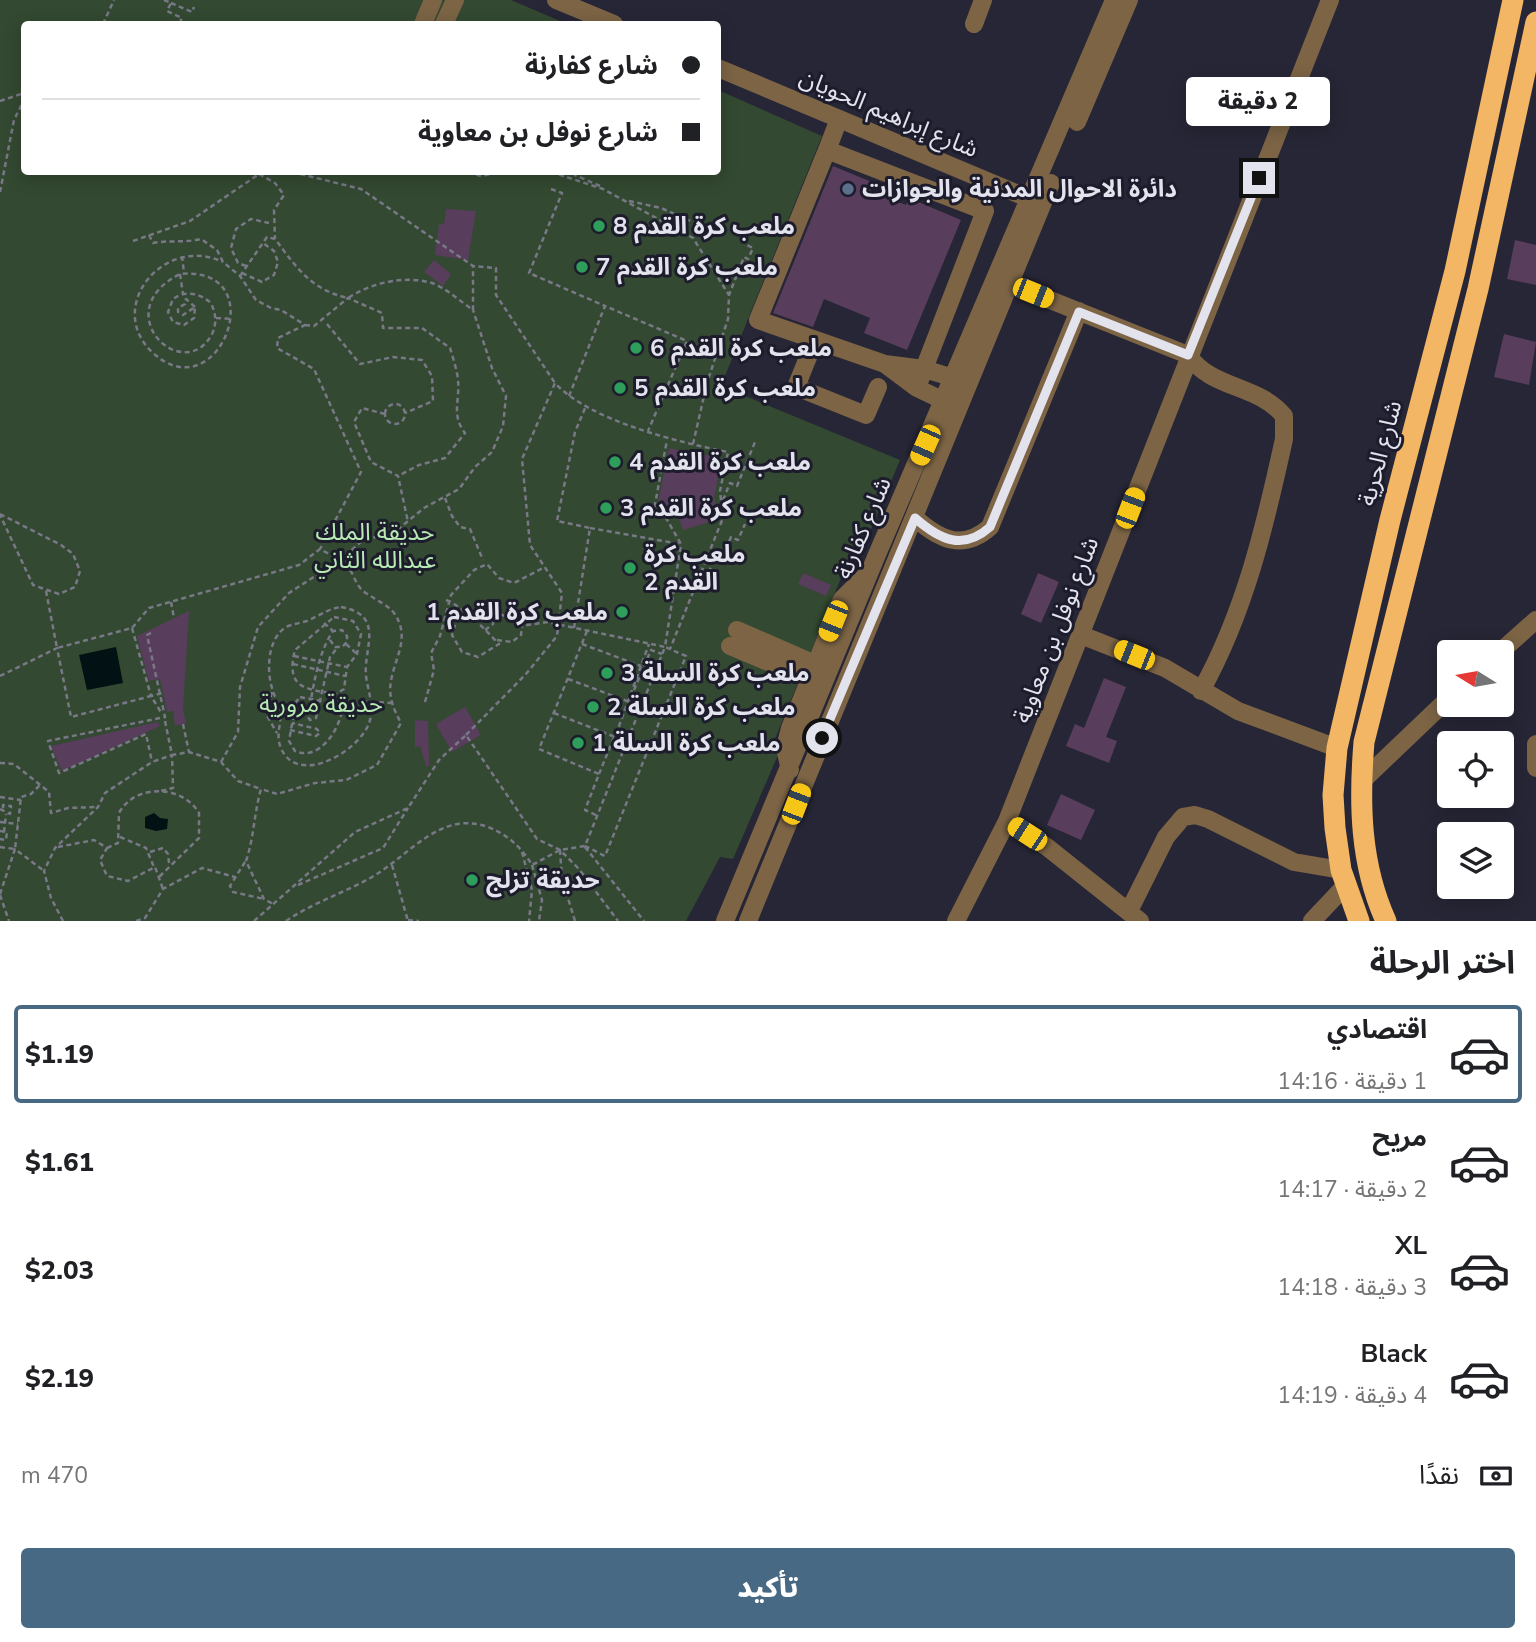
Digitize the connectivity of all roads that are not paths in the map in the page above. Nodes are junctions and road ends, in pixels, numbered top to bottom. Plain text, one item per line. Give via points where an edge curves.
1 (433, 0) edge
2 (455, 0) edge
3 (556, 0) edge
4 (983, 0) edge
5 (1114, 0) edge
6 (1129, 0) edge
7 (1330, 0) edge
8 (1513, 0) edge
9 (423, 21) edge
10 (445, 21) edge
11 (607, 21) edge
12 (1536, 22) edge
13 (974, 24) dead end
14 (721, 69) edge
15 (839, 119) junction
16 (827, 150) junction
17 (1036, 201) junction
18 (1003, 281) junction
19 (1079, 312) junction
20 (815, 340) junction
21 (1188, 355) junction
22 (885, 364) junction
23 (925, 369) junction
24 (954, 379) junction
25 (878, 387) dead end
26 (917, 388) junction
27 (944, 401) junction
28 (915, 518) junction
29 (870, 572) junction
30 (1536, 620) edge
31 (1081, 635) junction
32 (734, 638) dead end
33 (1514, 640) edge
34 (812, 672) junction
35 (1201, 691) junction
36 (1437, 709) edge
37 (1536, 744) edge
38 (1337, 748) junction
39 (1536, 768) edge
40 (790, 770) junction
41 (1361, 782) junction
42 (1007, 821) junction
43 (1344, 877) junction
44 (1135, 916) edge
45 (725, 921) edge
46 (748, 921) edge
47 (956, 921) edge
48 (1312, 921) edge
49 (1359, 921) edge
50 (1386, 921) edge

1 - 9 street
2 - 10 street
3 - 11 street
4 - 13 street
5 - 17 street, شارع كفارنة
6 - 17 street, شارع كفارنة
7 - 21 street, شارع نوفل بن معاوية
8 - 38 highway, شارع الحرية via 1455,271
12 - 41 highway via 1478,289 1375,692
14 - 15 street, شارع إبراهيم الحويان
15 - 16 street
15 - 17 street, شارع إبراهيم الحويان
16 - 20 street via 758,320
16 - 23 street via 985,211
17 - 18 street, شارع كفارنة
18 - 19 street
18 - 24 street, شارع كفارنة
18 - 28 street, شارع كفارنة
19 - 21 street
19 - 28 street via 990,527 975,540 957,541 933,534
20 - 22 street
20 - 25 street via 796,387 866,415
21 - 31 street, شارع نوفل بن معاوية
21 - 35 street via 1207,375 1270,401 1284,416 1286,426 1237,617
22 - 23 street
22 - 26 street
23 - 24 street
23 - 26 street
24 - 27 street, شارع كفارنة
26 - 27 street
27 - 29 street, شارع كفارنة
28 - 46 street, شارع كفارنة
29 - 34 street via 842,599
29 - 40 street, شارع كفارنة
30 - 33 street
31 - 35 street via 1166,668
31 - 42 street, شارع نوفل بن معاوية
32 - 34 street
34 - 40 street via 786,737
35 - 38 street via 1238,711
36 - 41 street
37 - 39 street
38 - 43 highway, شارع الحرية via 1333,794
40 - 45 street, شارع كفارنة
41 - 50 highway via 1365,855
42 - 44 street
42 - 47 street, شارع نوفل بن معاوية
43 - 44 street via 1294,862 1208,819 1183,817 1166,837
43 - 48 street
43 - 49 highway, شارع الحرية

